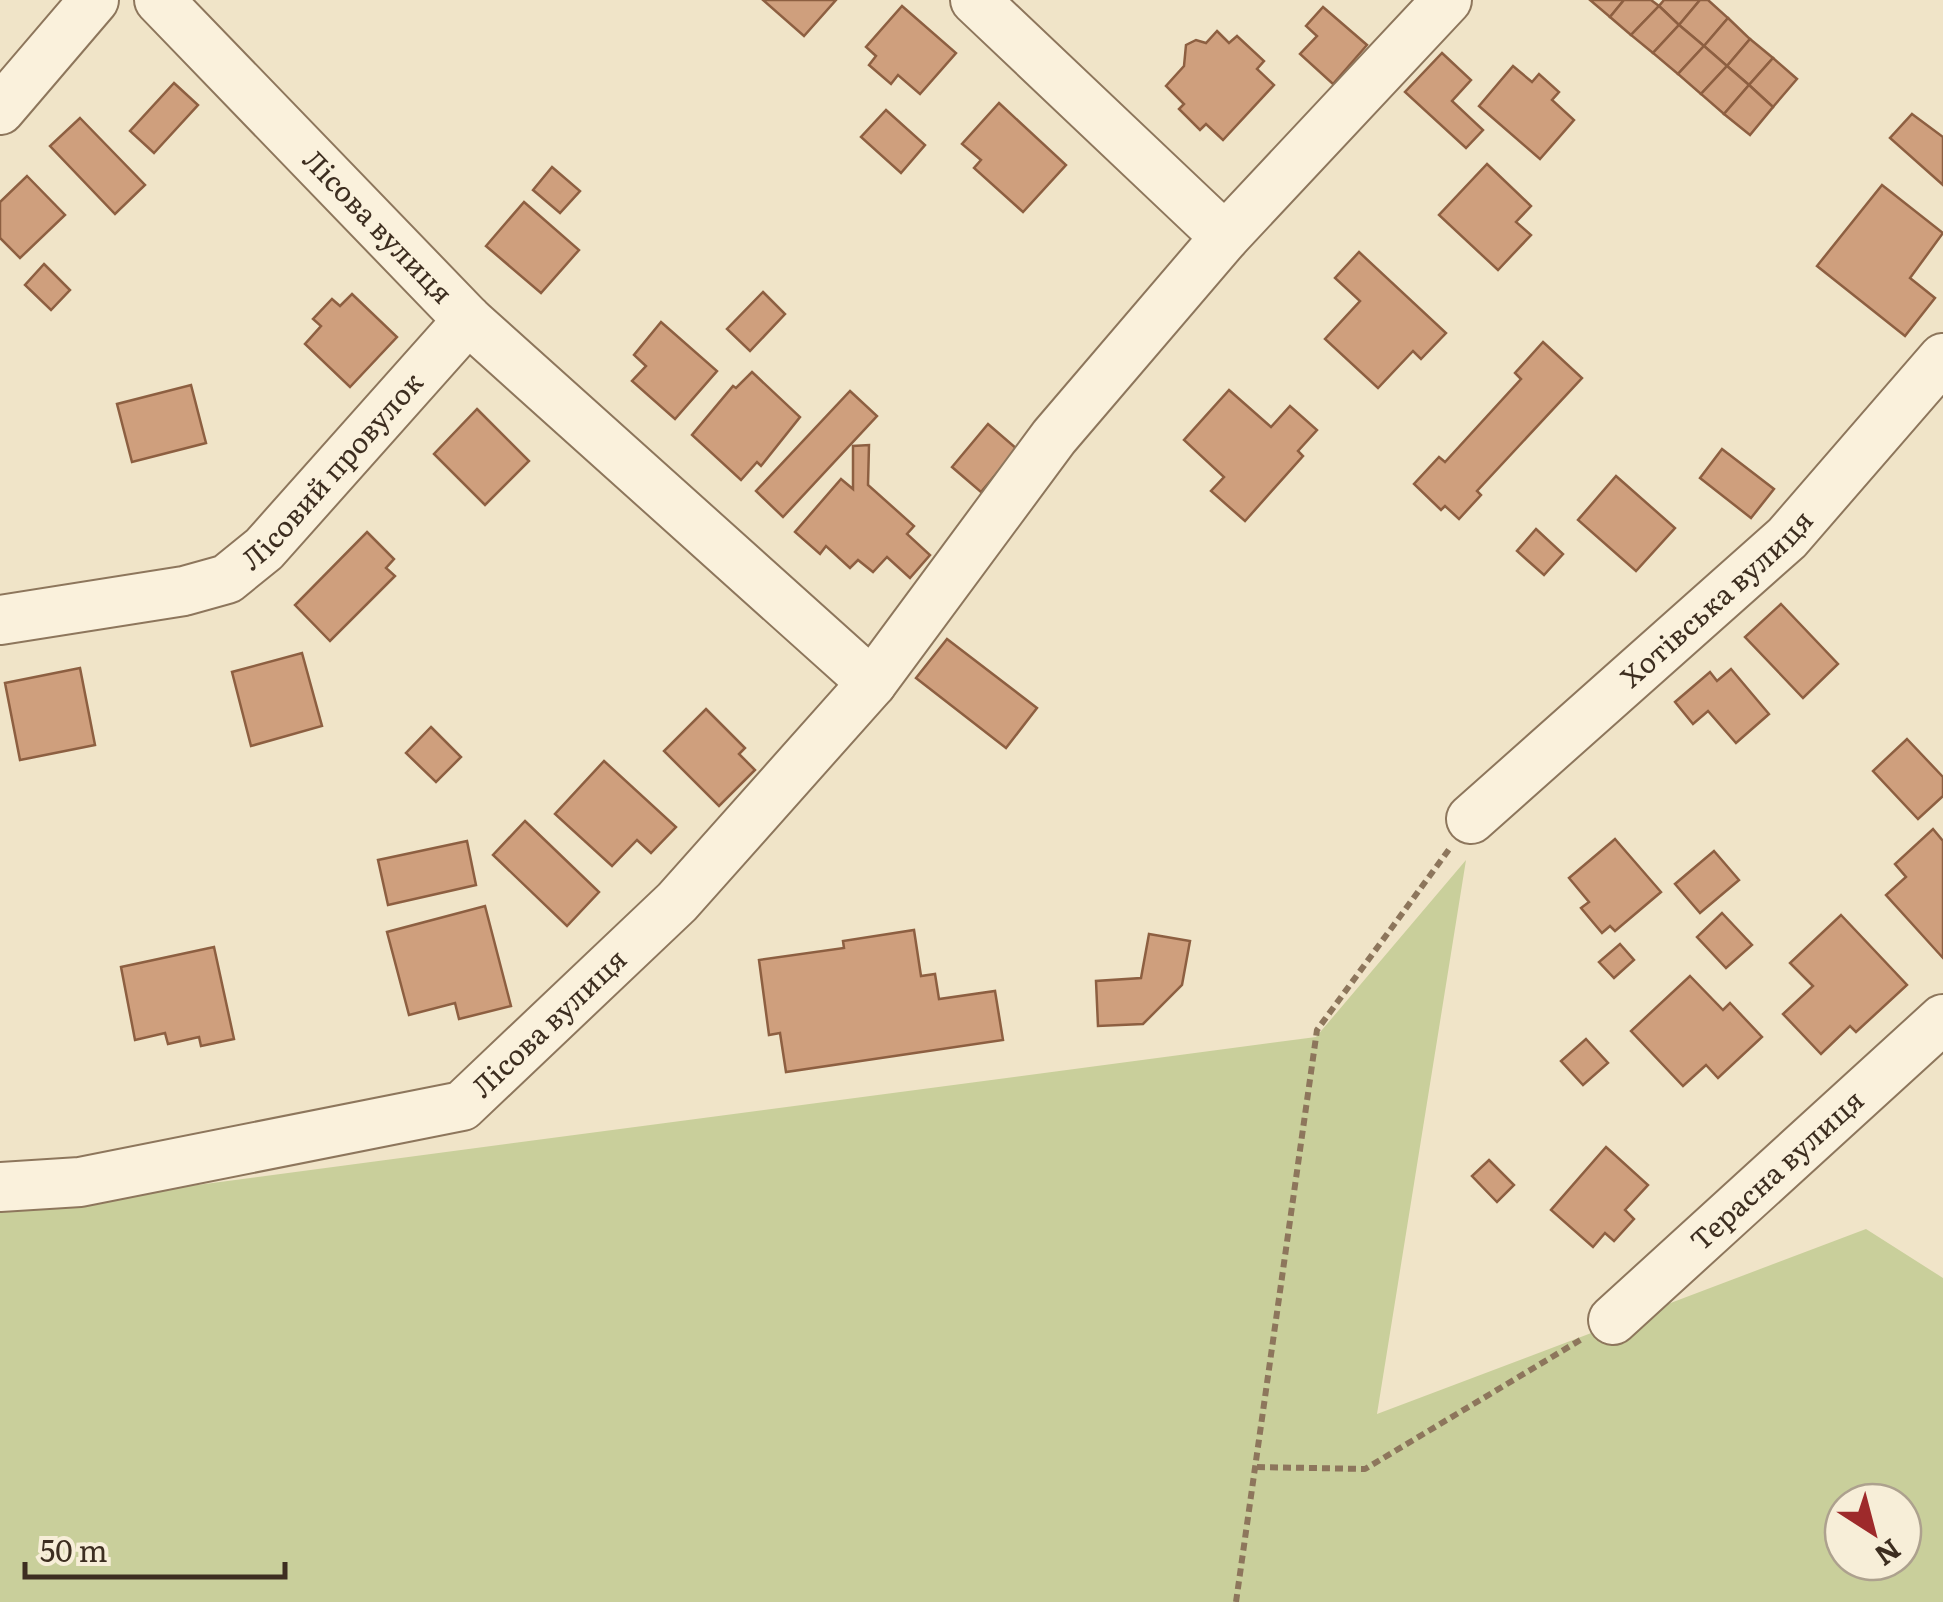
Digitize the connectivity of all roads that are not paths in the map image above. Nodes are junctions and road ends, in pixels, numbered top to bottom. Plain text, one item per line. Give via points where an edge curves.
1 (94, 0) edge
2 (160, 0) edge
3 (975, 0) edge
4 (1447, 0) edge
5 (0, 110) edge
6 (1224, 238) junction
7 (468, 320) junction
8 (1943, 358) edge
9 (0, 620) edge
10 (872, 683) junction
11 (1471, 819) road end
12 (1943, 1019) edge
13 (0, 1187) edge
14 (1613, 1320) road end

1 - 5 street
2 - 7 street, Лісова вулиця
3 - 6 street
4 - 6 street, Лісова вулиця
6 - 10 street, Лісова вулиця via 1054,437
7 - 9 street, Лісовий провулок via 264,549 227,579
7 - 10 street, Лісова вулиця
8 - 11 street, Хотівська вулиця via 1787,538
10 - 13 street, Лісова вулиця via 678,902 462,1106 80,1182
12 - 14 street, Терасна вулиця

